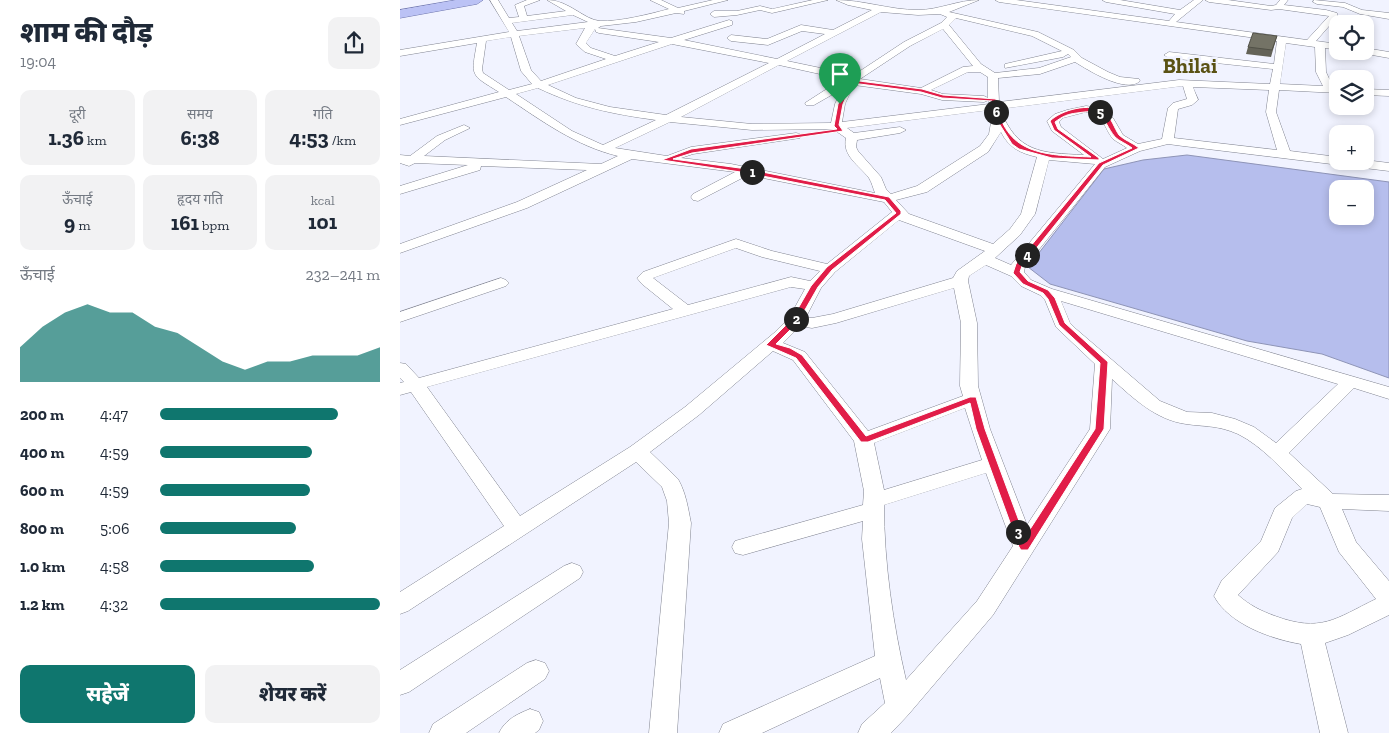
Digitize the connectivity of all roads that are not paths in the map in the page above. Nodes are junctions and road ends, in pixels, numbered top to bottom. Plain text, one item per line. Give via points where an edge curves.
1 (477, 0) edge
2 (494, 0) edge
3 (533, 0) edge
4 (551, 0) edge
5 (657, 0) edge
6 (724, 0) edge
7 (824, 0) edge
8 (840, 0) edge
9 (975, 0) edge
10 (1106, 0) edge
11 (1199, 0) edge
12 (1209, 0) edge
13 (1305, 0) edge
14 (1327, 1) edge
15 (745, 3) dead end
16 (1282, 3) edge
17 (918, 4) dead end
18 (997, 4) edge
19 (1354, 4) edge
20 (760, 8) junction
21 (943, 9) junction
22 (879, 10) junction
23 (677, 11) junction
24 (575, 12) junction
25 (977, 12) dead end
26 (1182, 13) junction
27 (400, 14) edge
28 (554, 14) junction
29 (602, 14) dead end
30 (960, 16) junction
31 (1389, 16) edge
32 (524, 18) junction
33 (506, 21) junction
34 (618, 22) junction
35 (729, 23) dead end
36 (598, 24) junction
37 (1168, 24) junction
38 (944, 25) junction
39 (589, 30) junction
40 (835, 33) junction
41 (514, 34) junction
42 (731, 38) dead end
43 (1282, 40) junction
44 (482, 41) junction
45 (669, 41) junction
46 (1309, 43) junction
47 (1320, 45) junction
48 (1329, 46) edge
49 (400, 53) edge
50 (1374, 53) edge
51 (1169, 55) dead end
52 (1389, 55) edge
53 (1073, 56) junction
54 (614, 59) junction
55 (777, 63) junction
56 (1278, 67) junction
57 (988, 72) junction
58 (851, 81) junction
59 (1187, 83) junction
60 (1329, 83) edge
61 (1275, 84) junction
62 (539, 85) junction
63 (1329, 89) edge
64 (922, 91) junction
65 (1374, 92) edge
66 (1389, 93) edge
67 (508, 94) junction
68 (810, 103) dead end
69 (995, 109) junction
70 (668, 119) junction
71 (400, 122) edge
72 (464, 128) dead end
73 (843, 131) junction
74 (1168, 141) junction
75 (1136, 148) junction
76 (603, 149) junction
77 (1044, 155) junction
78 (1285, 155) junction
79 (630, 156) junction
80 (406, 159) edge
81 (665, 160) junction
82 (1329, 160) edge
83 (1099, 162) junction
84 (487, 163) junction
85 (1374, 165) edge
86 (603, 167) junction
87 (1389, 167) edge
88 (400, 170) edge
89 (747, 171) junction
90 (400, 190) edge
91 (698, 197) dead end
92 (893, 206) junction
93 (400, 249) edge
94 (990, 254) junction
95 (830, 269) junction
96 (1016, 273) junction
97 (960, 281) junction
98 (501, 283) dead end
99 (814, 286) junction
100 (1046, 292) junction
101 (686, 311) junction
102 (400, 317) edge
103 (796, 320) junction
104 (770, 345) junction
105 (1104, 362) junction
106 (400, 368) edge
107 (1350, 382) junction
108 (408, 386) edge
109 (1389, 393) edge
110 (973, 399) junction
111 (864, 440) junction
112 (637, 452) junction
113 (1277, 453) junction
114 (993, 464) junction
115 (1328, 501) junction
116 (1389, 503) edge
117 (874, 505) junction
118 (517, 528) junction
119 (743, 547) dead end
120 (1024, 547) junction
121 (572, 572) dead end
122 (1389, 598) edge
123 (400, 604) edge
124 (1389, 604) edge
125 (1311, 636) junction
126 (889, 662) junction
127 (536, 671) dead end
128 (400, 684) edge
129 (899, 707) junction
130 (443, 733) edge
131 (663, 733) edge
132 (733, 733) edge
133 (872, 733) edge
134 (1334, 733) edge

1 - 27 main road
2 - 33 street
3 - 28 street
3 - 32 street via 519,5
4 - 24 street
5 - 23 street
6 - 23 street
7 - 20 street via 772,11
8 - 22 street
9 - 21 street
10 - 26 street
11 - 26 street
12 - 16 street via 1271,8
13 - 14 street
14 - 19 street
15 - 20 street
16 - 46 street via 1334,15
17 - 21 street
18 - 37 street via 1020,2
19 - 31 street via 1360,12
20 - 23 street via 728,15
21 - 22 street
21 - 30 street
21 - 38 street via 953,17
22 - 40 street
23 - 34 street
24 - 28 street
24 - 36 street
25 - 30 street
26 - 37 street
28 - 32 street
29 - 34 street
30 - 53 street via 1034,34
32 - 33 street
33 - 41 street
34 - 36 street
35 - 45 street
36 - 39 street
36 - 41 street
37 - 43 street
38 - 57 street via 975,62
38 - 58 street via 907,44
39 - 45 street
39 - 54 street via 581,44 583,47
40 - 42 street via 801,28 768,42
40 - 55 street
41 - 44 street
41 - 62 street via 526,71
43 - 46 street
43 - 56 street
44 - 49 street
44 - 67 street via 477,69 479,75
45 - 54 street
45 - 55 street
46 - 47 street
47 - 48 street
47 - 60 street via 1321,72
50 - 52 street
51 - 56 street
53 - 57 street via 1040,71
53 - 61 street via 1124,82 1203,77
54 - 62 street
55 - 58 street
55 - 70 street
56 - 61 street
57 - 64 street via 966,69
57 - 69 street
58 - 64 street
58 - 68 street
58 - 73 street via 840,104
59 - 61 street
59 - 69 street
59 - 74 street via 1193,100 1172,108
61 - 63 street
61 - 78 street via 1271,112
62 - 67 street
62 - 70 street via 572,100
64 - 69 street
65 - 66 street
67 - 71 street
67 - 76 street via 568,133
69 - 73 street
69 - 73 street via 941,124
69 - 77 street via 1014,143
69 - 92 street via 995,134 984,149
70 - 73 street
70 - 76 street
72 - 80 street
73 - 81 street via 691,151
73 - 92 street via 853,153 873,175
74 - 75 street
74 - 78 street
75 - 83 street
75 - 83 street via 1118,137 1109,120 1096,110 1086,109 1056,117 1053,121 1056,129
76 - 79 street
77 - 83 street
77 - 94 street via 1028,214 1015,232
78 - 82 street
79 - 81 street
79 - 86 street
80 - 84 street
80 - 88 street
81 - 89 street
83 - 96 street via 1018,266
84 - 86 street
84 - 90 street
85 - 87 street
86 - 93 street via 522,205
89 - 91 street
89 - 92 street
92 - 94 street via 912,221
92 - 95 street
94 - 96 street
94 - 97 street via 962,274
95 - 99 street
95 - 101 street via 736,243 645,278
96 - 100 street via 1026,283
97 - 103 street via 836,318 812,322
97 - 110 street via 969,323 968,372
98 - 102 street
99 - 101 street via 790,282
99 - 103 street
100 - 105 street via 1052,298 1062,324
100 - 107 street
101 - 108 street
103 - 104 street
104 - 111 street via 799,356
104 - 112 street via 692,411
105 - 113 street via 1153,405 1184,418 1228,423 1247,431
105 - 120 street via 1100,429
106 - 108 street
107 - 109 street
107 - 113 street
108 - 118 street
110 - 111 street
110 - 114 street
111 - 117 street
112 - 118 street
112 - 131 street via 671,484 680,522
113 - 115 street
114 - 117 street
114 - 120 street
115 - 116 street
115 - 122 street via 1347,546
115 - 125 street via 1303,496 1294,502 1283,514 1270,546 1230,587 1226,596 1234,607 1249,616 1296,634
117 - 119 street
117 - 126 street via 873,539
118 - 123 street
120 - 129 street via 985,608
121 - 128 street
124 - 125 street via 1325,633
125 - 134 street
126 - 129 street
126 - 132 street
127 - 130 street
129 - 133 street

